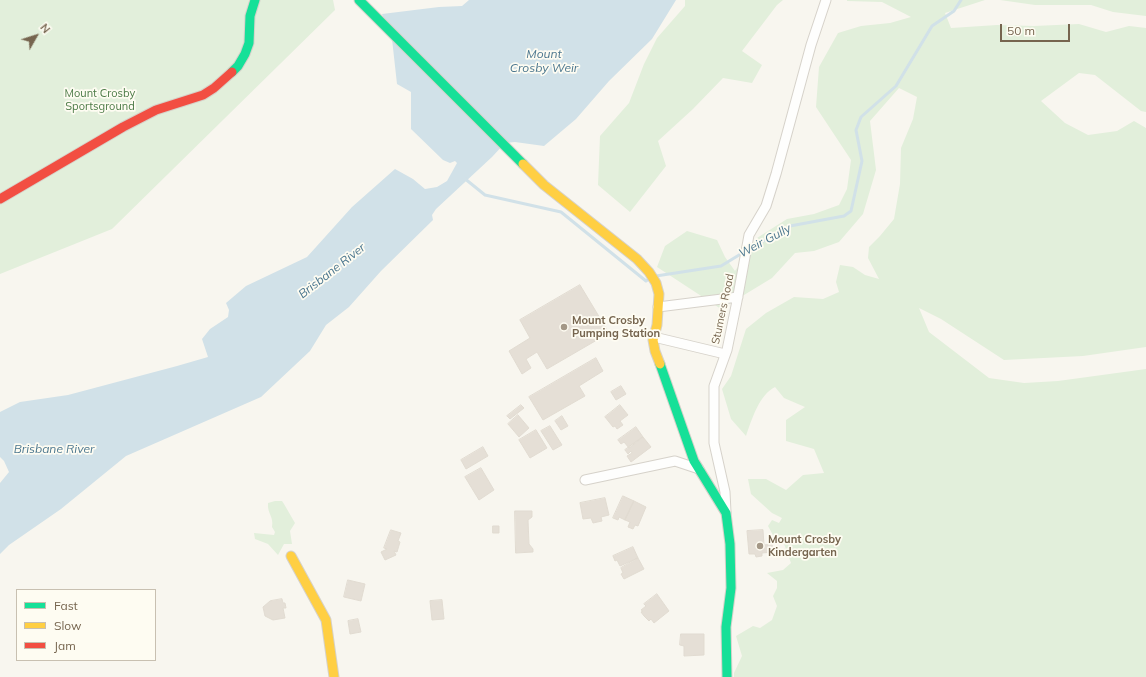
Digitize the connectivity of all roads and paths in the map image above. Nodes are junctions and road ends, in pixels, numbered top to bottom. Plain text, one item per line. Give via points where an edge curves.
1 (255, 0) edge
2 (359, 0) edge
3 (826, 0) edge
4 (0, 200) edge
5 (738, 297) junction
6 (658, 307) junction
7 (654, 337) junction
8 (725, 354) junction
9 (699, 469) junction
10 (585, 480) dead end
11 (726, 513) junction
12 (291, 556) dead end
13 (334, 677) edge
14 (727, 677) edge

1 - 4 street via 250,16 249,43 245,54 231,74 214,88 203,95 156,110 123,127
2 - 6 street, Stumers Road via 544,185 650,272 659,294
3 - 5 street, Stumers Road via 766,206 749,235
5 - 6 street
5 - 8 street, Stumers Road
6 - 7 street, Stumers Road
7 - 8 street
7 - 9 street, Stumers Road via 655,351
8 - 11 street, Stumers Road via 714,386 714,442 725,492
9 - 10 street via 675,461
9 - 11 street, Stumers Road
11 - 14 street, Stumers Road via 730,544 730,588 726,627
12 - 13 street via 326,620

